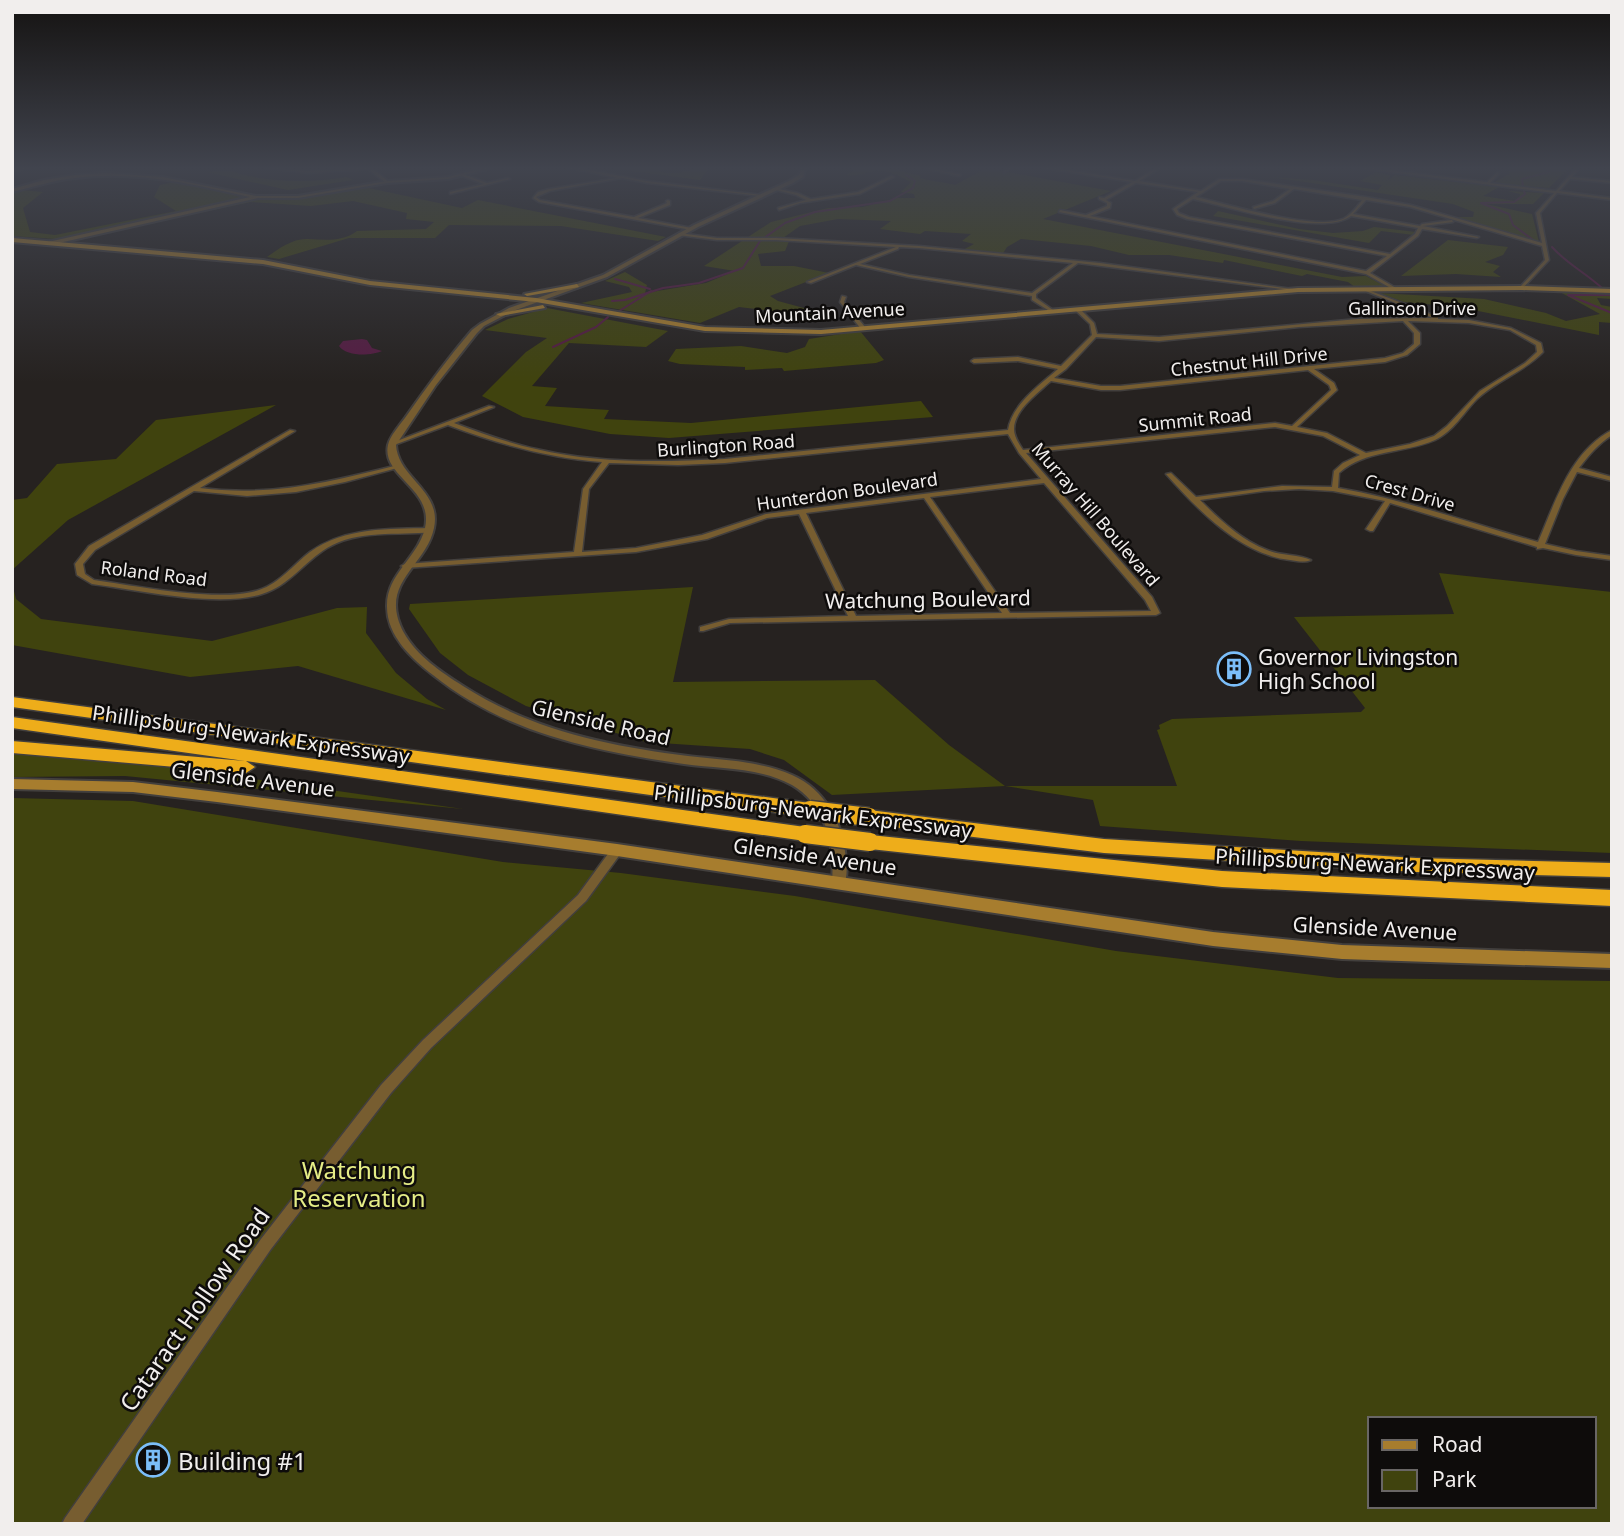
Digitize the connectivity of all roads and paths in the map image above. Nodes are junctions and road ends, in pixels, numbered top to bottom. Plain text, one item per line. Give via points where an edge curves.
1 (70, 239) edge
2 (671, 239) edge
3 (770, 239) edge
4 (1198, 239) edge
5 (1301, 239) edge
6 (1412, 239) edge
7 (1522, 239) edge
8 (1542, 239) edge
9 (12, 240) edge
10 (50, 243) junction
11 (1543, 245) junction
12 (900, 246) junction
13 (1390, 255) junction
14 (1077, 262) junction
15 (856, 264) junction
16 (1367, 273) junction
17 (1243, 281) junction
18 (809, 282) dead end
19 (577, 286) junction
20 (1522, 288) junction
21 (1365, 289) junction
22 (1394, 289) junction
23 (1298, 290) junction
24 (1612, 291) edge
25 (1261, 293) junction
26 (1033, 295) junction
27 (498, 296) junction
28 (844, 297) dead end
29 (536, 300) junction
30 (579, 308) junction
31 (1077, 309) junction
32 (1051, 312) junction
33 (500, 314) junction
34 (1443, 320) junction
35 (1405, 321) junction
36 (660, 322) junction
37 (863, 328) junction
38 (671, 331) dead end
39 (1095, 335) junction
40 (974, 361) dead end
41 (1064, 368) junction
42 (1310, 369) junction
43 (1052, 380) junction
44 (491, 407) dead end
45 (448, 423) junction
46 (1294, 427) junction
47 (292, 431) dead end
48 (1011, 432) junction
49 (1612, 432) edge
50 (392, 444) junction
51 (1021, 452) junction
52 (1366, 456) junction
53 (606, 462) junction
54 (398, 467) junction
55 (1574, 469) junction
56 (1169, 474) dead end
57 (1612, 479) edge
58 (1045, 481) junction
59 (192, 489) junction
60 (1335, 489) junction
61 (926, 496) junction
62 (1196, 499) junction
63 (1388, 501) junction
64 (802, 512) junction
65 (1370, 529) dead end
66 (429, 530) junction
67 (1540, 547) junction
68 (578, 553) junction
69 (1612, 558) edge
70 (1307, 560) dead end
71 (405, 566) junction
72 (1156, 613) joint
73 (1007, 615) junction
74 (852, 617) junction
75 (703, 629) dead end
76 (12, 702) edge
77 (12, 722) edge
78 (12, 747) edge
79 (407, 780) junction
80 (12, 784) edge
81 (617, 850) junction
82 (1612, 870) edge
83 (839, 882) junction
84 (1612, 898) edge
85 (1612, 961) edge
86 (71, 1524) edge

1 - 10 street
2 - 19 street
3 - 12 street
4 - 16 street
5 - 13 street
6 - 13 street
7 - 11 street
8 - 11 street
9 - 10 main road, Mountain Avenue
10 - 27 main road, Mountain Avenue via 263,262 396,287
11 - 20 street via 1546,263
12 - 14 street
12 - 15 street
13 - 16 street
14 - 17 street
14 - 26 street
15 - 18 street
15 - 26 street
16 - 22 street
17 - 23 street
17 - 25 street
19 - 27 main road
19 - 29 street
19 - 30 main road via 555,298
20 - 22 main road, Mountain Avenue
20 - 24 main road, Mountain Avenue
21 - 22 main road, Mountain Avenue
21 - 23 main road, Mountain Avenue
21 - 34 street
23 - 25 main road, Mountain Avenue
25 - 31 main road, Mountain Avenue
26 - 32 street
27 - 29 main road, Mountain Avenue
27 - 33 main road via 512,304
28 - 37 street via 842,302
29 - 30 main road, Mountain Avenue
29 - 33 street
30 - 33 main road via 539,307
30 - 36 main road, Mountain Avenue
31 - 32 main road, Mountain Avenue
31 - 39 street via 1092,324
32 - 37 main road, Mountain Avenue
33 - 50 street via 469,334
34 - 35 street, Gallinson Drive
34 - 52 street, Gallinson Drive via 1511,329 1535,340 1541,350 1526,366 1471,401 1451,428 1423,443
35 - 39 street, Gallinson Drive via 1157,339
35 - 42 street, Chestnut Hill Drive via 1418,340 1405,354
36 - 37 main road, Mountain Avenue via 745,332
36 - 38 main road
39 - 41 street, Murray Hill Boulevard
40 - 41 street via 1018,359
41 - 43 street, Murray Hill Boulevard
42 - 43 street, Chestnut Hill Drive via 1120,388
42 - 46 street via 1334,390
43 - 48 street, Murray Hill Boulevard via 1018,409
44 - 45 street
45 - 50 street
45 - 53 street, Burlington Road via 513,447
46 - 51 street, Summit Road via 1264,426
46 - 52 street, Summit Road via 1331,436
47 - 59 street, Roland Road
48 - 51 street, Murray Hill Boulevard
48 - 53 street, Burlington Road via 729,462
49 - 55 street
50 - 54 street
51 - 58 street, Murray Hill Boulevard
52 - 60 street, Gallinson Drive via 1342,465 1336,472
53 - 68 street via 586,489
54 - 59 street via 290,493 247,495
54 - 66 street via 429,503
55 - 57 street
55 - 67 street
56 - 62 street
58 - 61 street, Hunterdon Boulevard
58 - 72 street, Murray Hill Boulevard via 1149,599
59 - 66 street, Roland Road via 92,548 79,564 80,575 92,582 241,596 280,584 313,553 346,537
60 - 62 street, Crest Drive via 1292,486
60 - 63 street, Crest Drive
61 - 64 street, Hunterdon Boulevard
61 - 73 street
62 - 70 street via 1251,547 1280,558
63 - 65 street
63 - 67 street, Crest Drive
64 - 68 street, Hunterdon Boulevard via 754,519 677,543
64 - 74 street
66 - 71 street, Glenside Road
67 - 69 street, Crest Drive
68 - 71 street, Hunterdon Boulevard
71 - 83 street, Glenside Road via 392,597 397,629 447,681 494,711 557,735 638,754 760,770 797,783 812,793 836,832
72 - 73 street, Watchung Boulevard
73 - 74 street, Watchung Boulevard
74 - 75 street, Watchung Boulevard via 729,621
76 - 82 highway, Phillipsburg-Newark Expressway, bridge via 1104,846 1416,865
77 - 79 highway, Phillipsburg-Newark Expressway
78 - 79 highway
79 - 84 highway, Phillipsburg-Newark Expressway, bridge via 870,842 1222,879
80 - 81 main road, Glenside Avenue via 133,787
81 - 83 main road, Glenside Avenue
81 - 86 street, Cataract Hollow Road via 582,898 427,1044 371,1108 266,1244
83 - 85 main road, Glenside Avenue via 1213,939 1342,952

